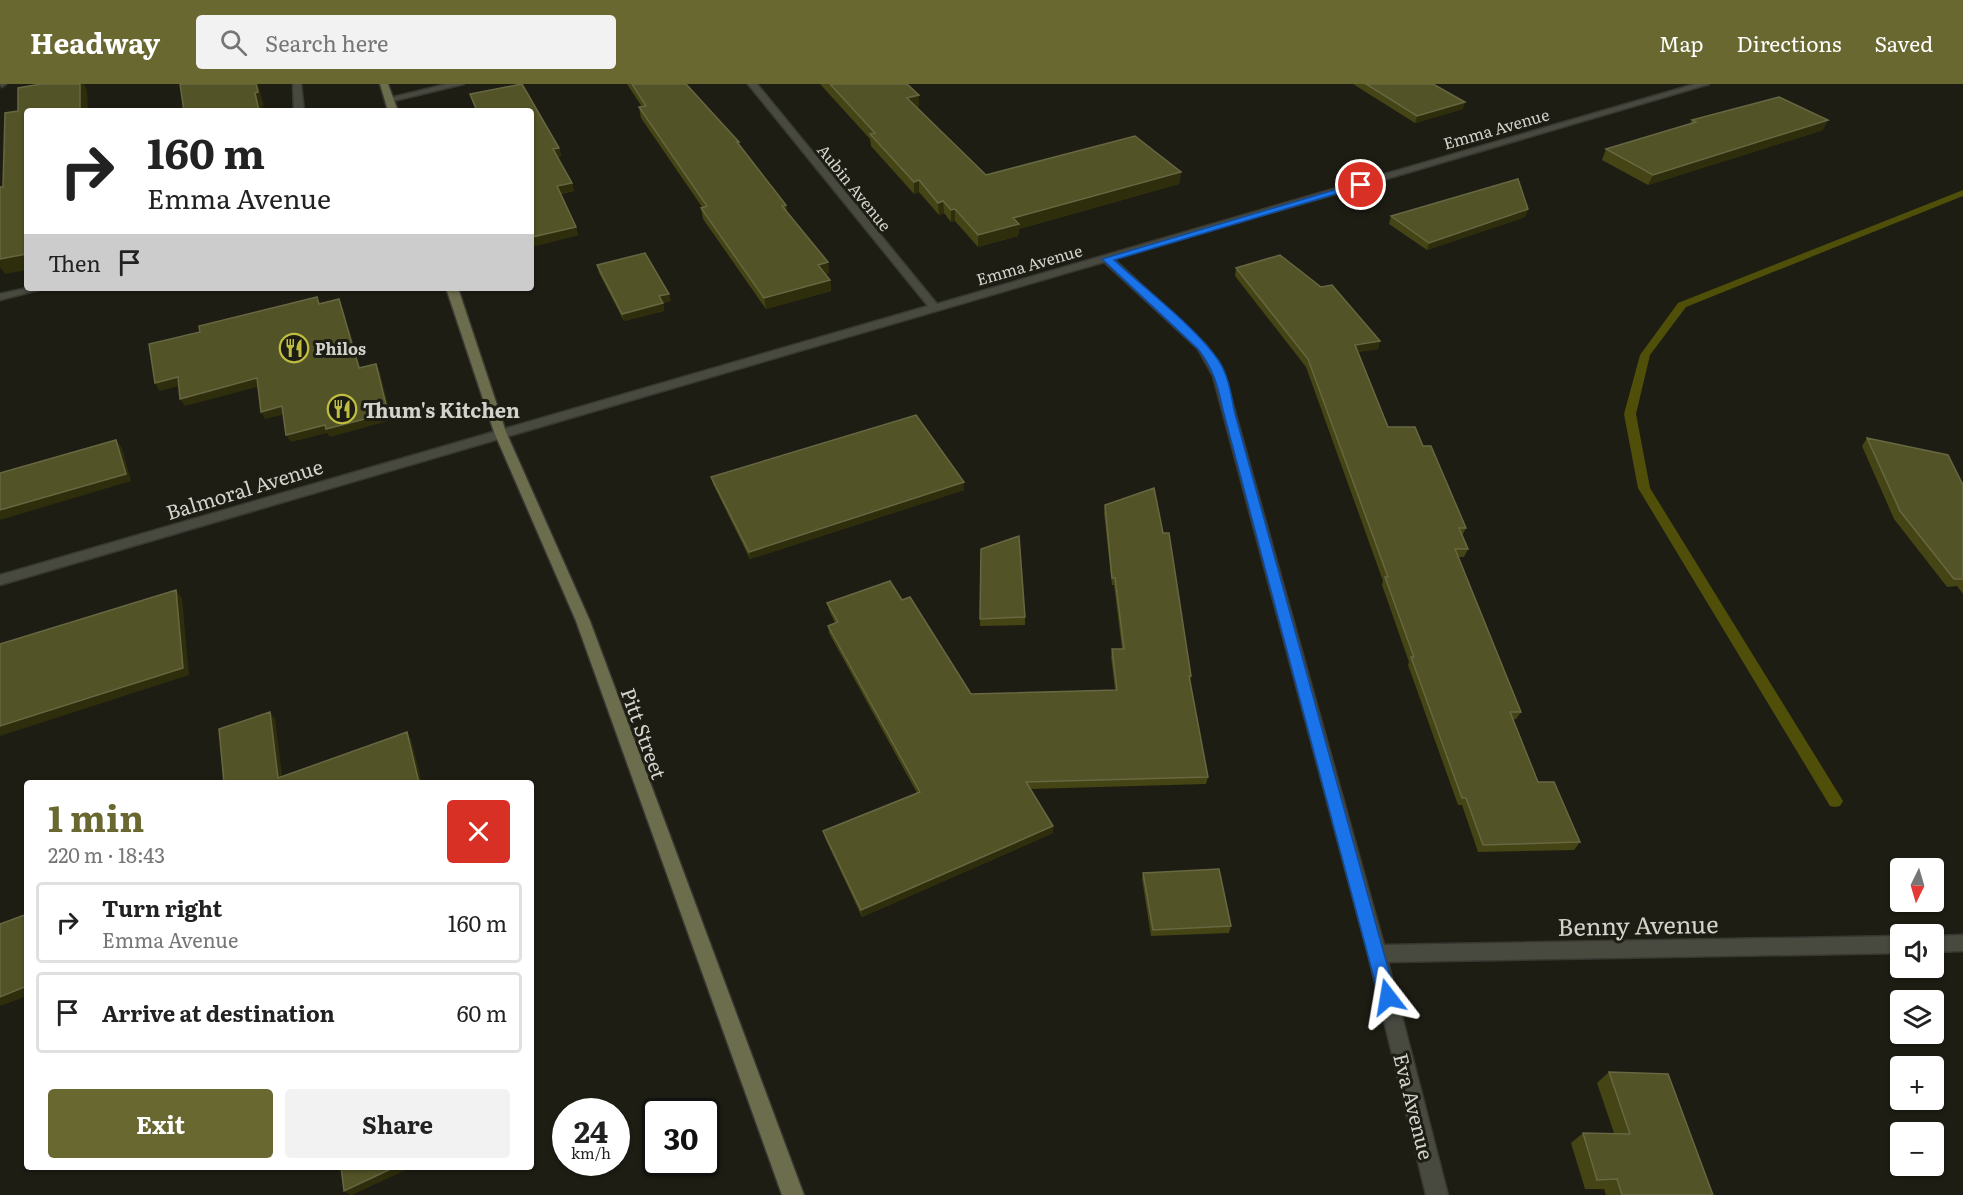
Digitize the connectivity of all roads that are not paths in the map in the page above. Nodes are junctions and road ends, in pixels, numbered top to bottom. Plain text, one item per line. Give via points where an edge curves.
1 (297, 84) edge
2 (384, 84) edge
3 (460, 84) edge
4 (752, 84) edge
5 (1705, 84) edge
6 (389, 99) junction
7 (299, 108) edge
8 (392, 108) edge
9 (1107, 259) junction
10 (26, 291) edge
11 (453, 291) edge
12 (0, 297) edge
13 (935, 308) junction
14 (500, 432) junction
15 (0, 580) edge
16 (1963, 943) edge
17 (1944, 944) edge
18 (1890, 945) edge
19 (1377, 954) junction
20 (793, 1195) edge
21 (1437, 1195) edge

1 - 7 street
2 - 6 street
3 - 6 street
4 - 13 street, Aubin Avenue
5 - 9 street, Emma Avenue
6 - 8 street
9 - 13 street, Emma Avenue
9 - 19 street, Eva Avenue via 1202,347 1223,381
10 - 12 street
11 - 14 street, Pitt Street
13 - 14 street, Emma Avenue
14 - 15 street, Balmoral Avenue
14 - 20 street, Pitt Street via 583,621
16 - 17 street
18 - 19 street, Benny Avenue
19 - 21 street, Eva Avenue

